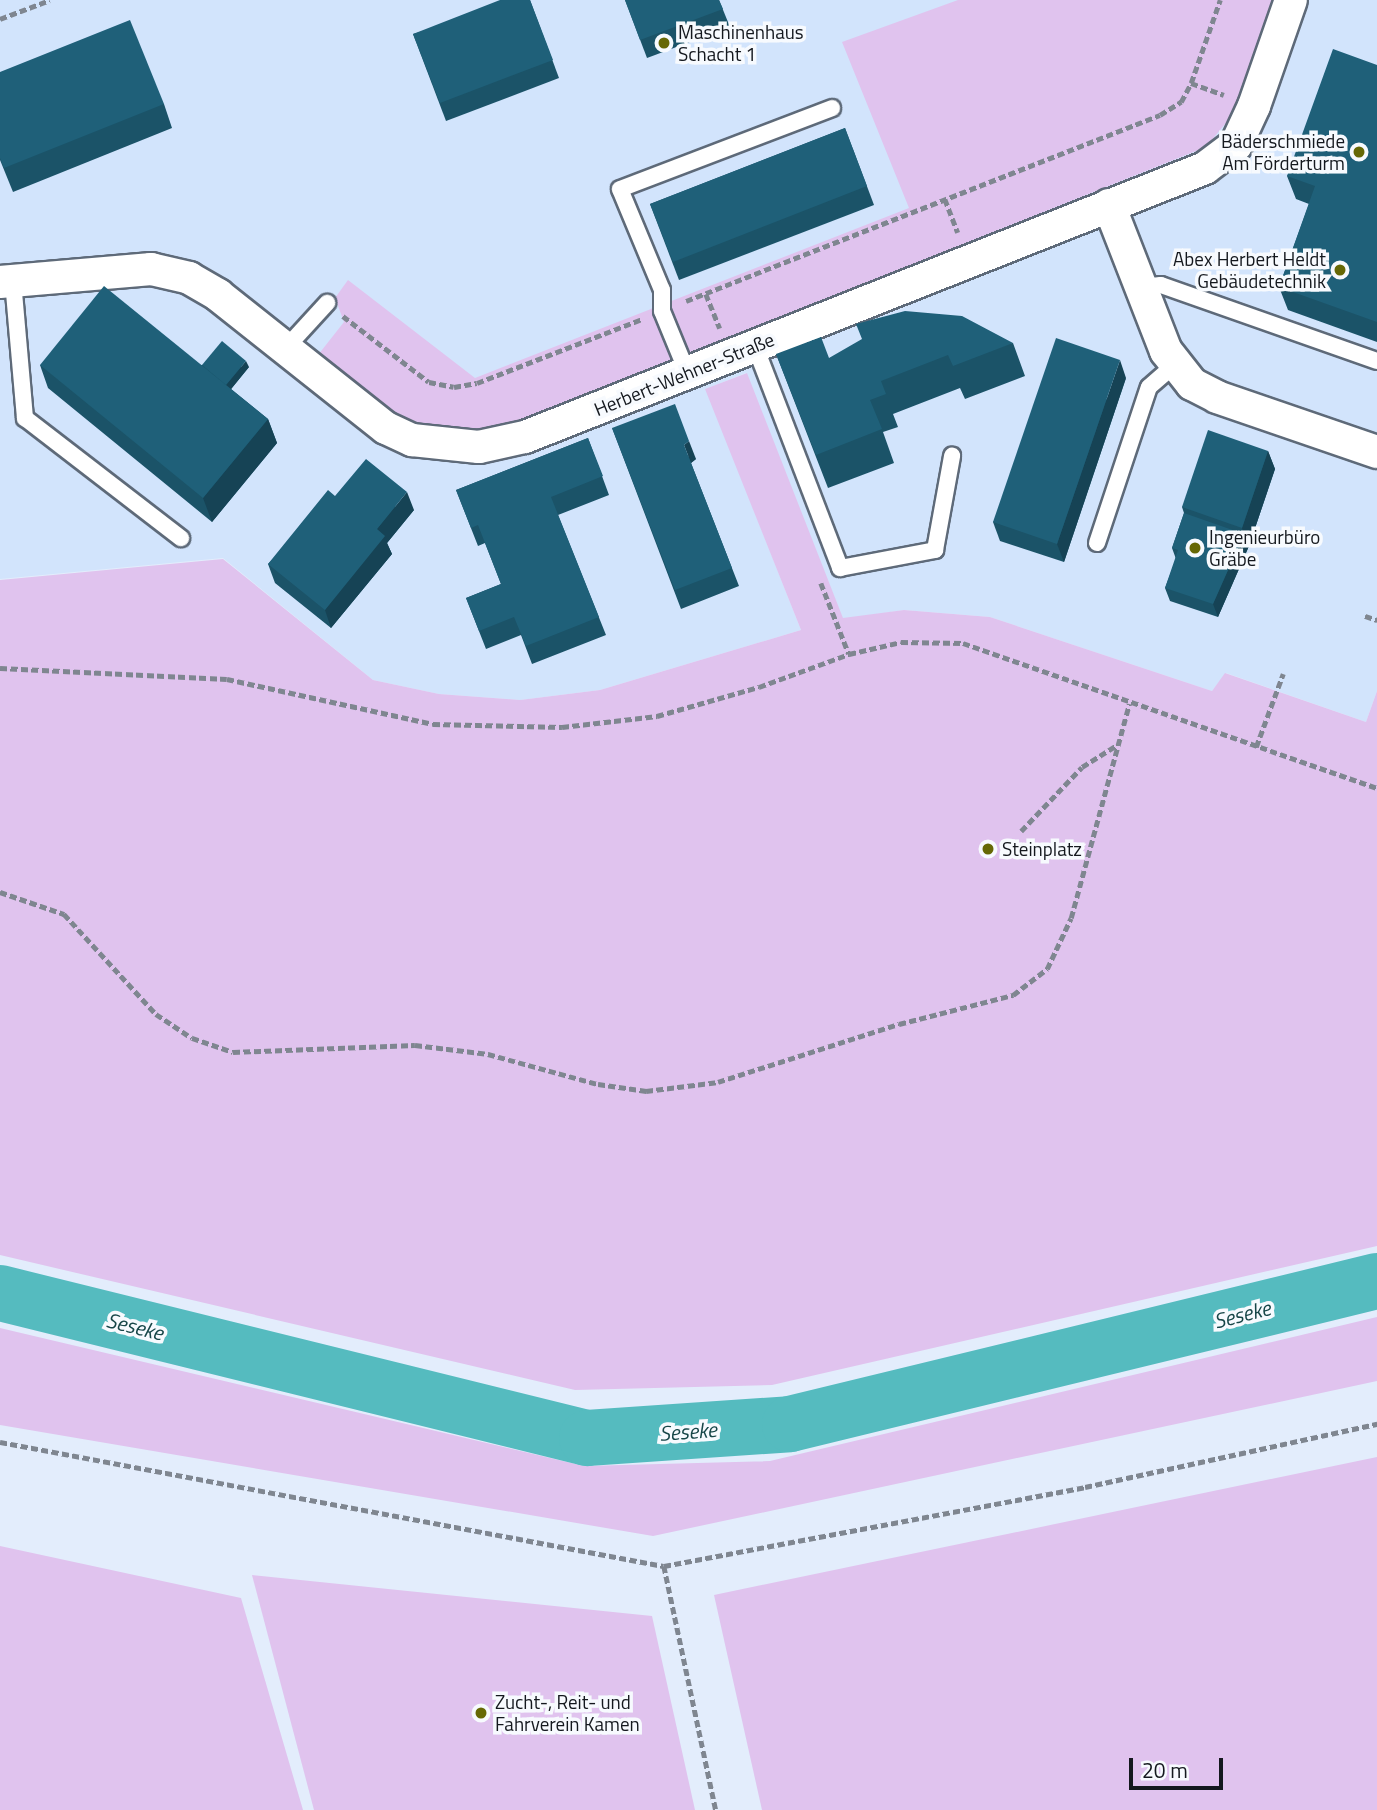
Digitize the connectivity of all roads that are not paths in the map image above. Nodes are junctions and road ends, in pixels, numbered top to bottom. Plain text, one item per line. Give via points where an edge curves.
1 (1291, 0) edge
2 (832, 108) dead end
3 (1109, 205) junction
4 (6, 281) edge
5 (1141, 287) junction
6 (327, 303) road end
7 (755, 346) junction
8 (284, 350) junction
9 (1377, 361) edge
10 (1174, 365) junction
11 (687, 372) junction
12 (1377, 452) edge
13 (952, 456) dead end
14 (181, 538) dead end
15 (1097, 543) dead end

1 - 3 street, Herbert-Wehner-Straße via 1236,145 1205,168
2 - 11 lane via 620,189 662,290 662,311
3 - 5 street
3 - 7 street, Herbert-Wehner-Straße
4 - 8 street, Herbert-Wehner-Straße via 151,269 189,278
4 - 14 lane via 25,418
5 - 9 lane via 1161,285
5 - 10 street
6 - 8 lane
7 - 11 street, Herbert-Wehner-Straße
7 - 13 lane via 840,568 935,550
8 - 11 street, Herbert-Wehner-Straße via 386,428 442,447 479,447 525,437
10 - 12 street via 1192,384 1217,397
10 - 15 lane via 1149,387

